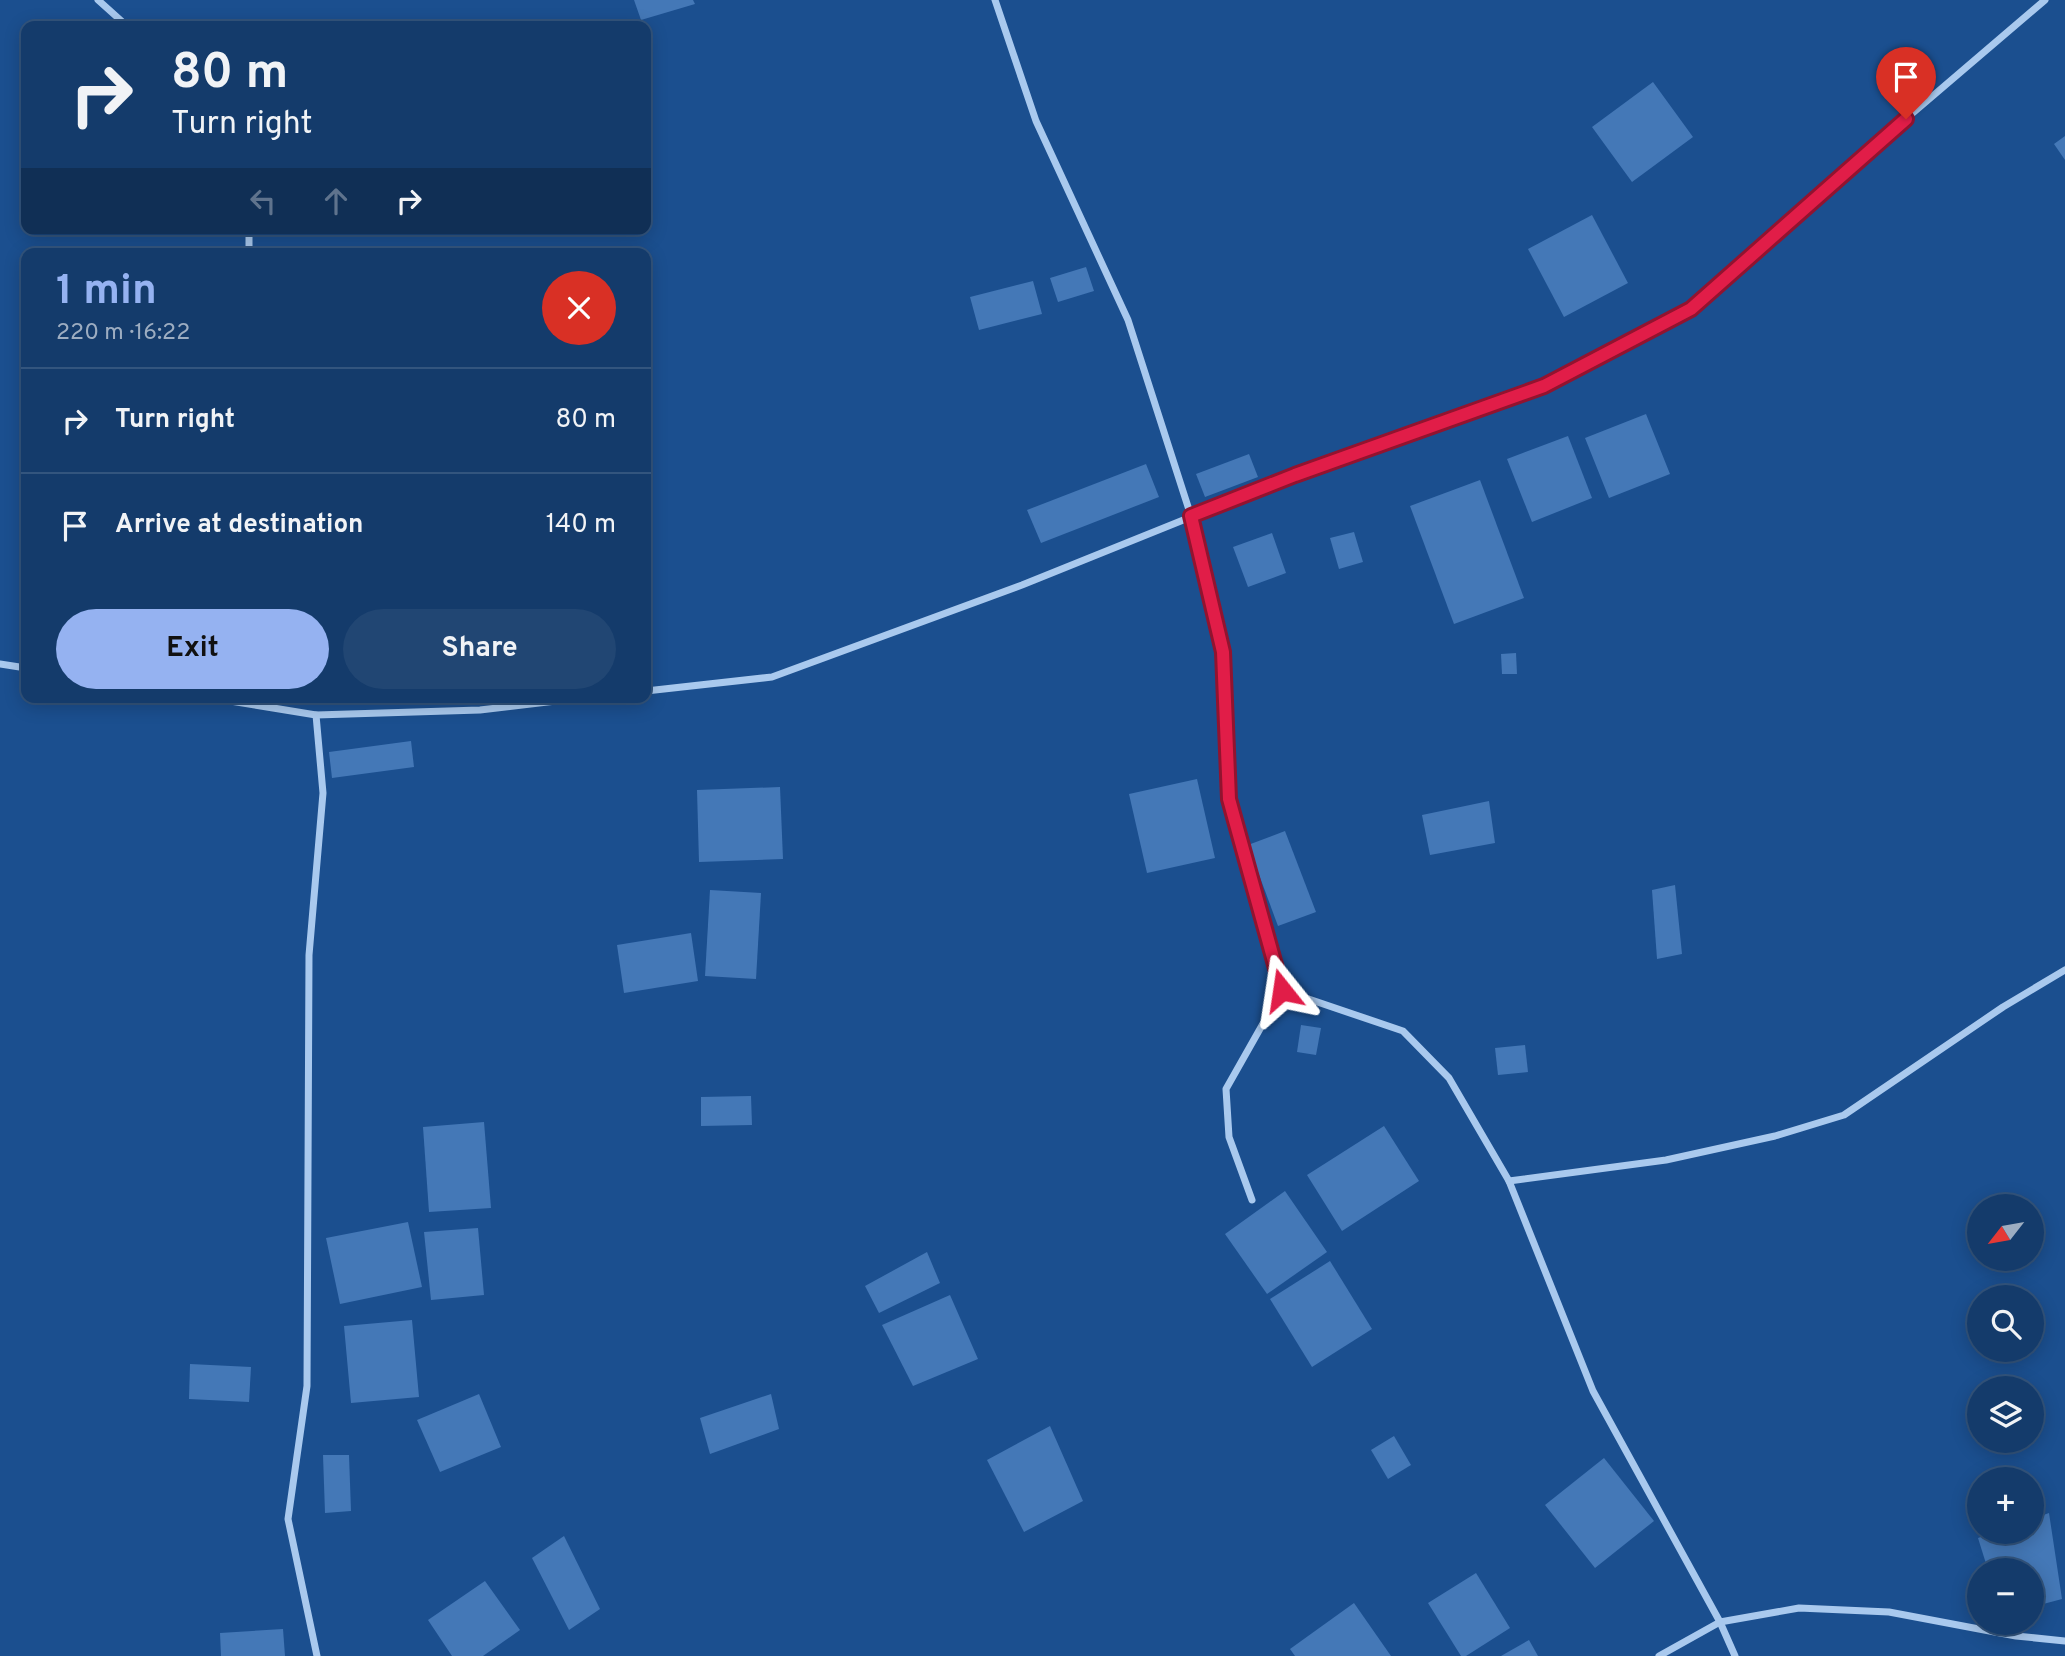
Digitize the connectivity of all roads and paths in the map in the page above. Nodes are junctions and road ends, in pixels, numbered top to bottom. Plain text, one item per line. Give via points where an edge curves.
1 (98, 0) edge
2 (995, 0) edge
3 (2045, 0) edge
4 (121, 21) edge
5 (1191, 516) junction
6 (0, 664) edge
7 (21, 667) edge
8 (651, 690) edge
9 (258, 703) edge
10 (536, 703) edge
11 (316, 715) junction
12 (2065, 970) edge
13 (1282, 990) junction
14 (1508, 1181) junction
15 (1252, 1200) dead end
16 (1720, 1622) junction
17 (2065, 1641) edge
18 (317, 1656) edge
19 (1659, 1656) edge
20 (1735, 1656) edge

1 - 4 street
2 - 5 street via 1036,121 1128,320
3 - 5 street via 1691,309 1544,386
5 - 8 street via 772,677
5 - 13 street via 1223,652 1229,799
6 - 7 street
9 - 11 street
10 - 11 street
11 - 18 street via 323,793 309,955 307,1386 288,1519
12 - 14 street via 1991,1014 1844,1115 1666,1160
13 - 14 street via 1403,1031 1449,1078
13 - 15 street via 1226,1089 1229,1137
14 - 16 street via 1593,1391
16 - 17 street via 1799,1608 1889,1612
16 - 19 street
16 - 20 street

